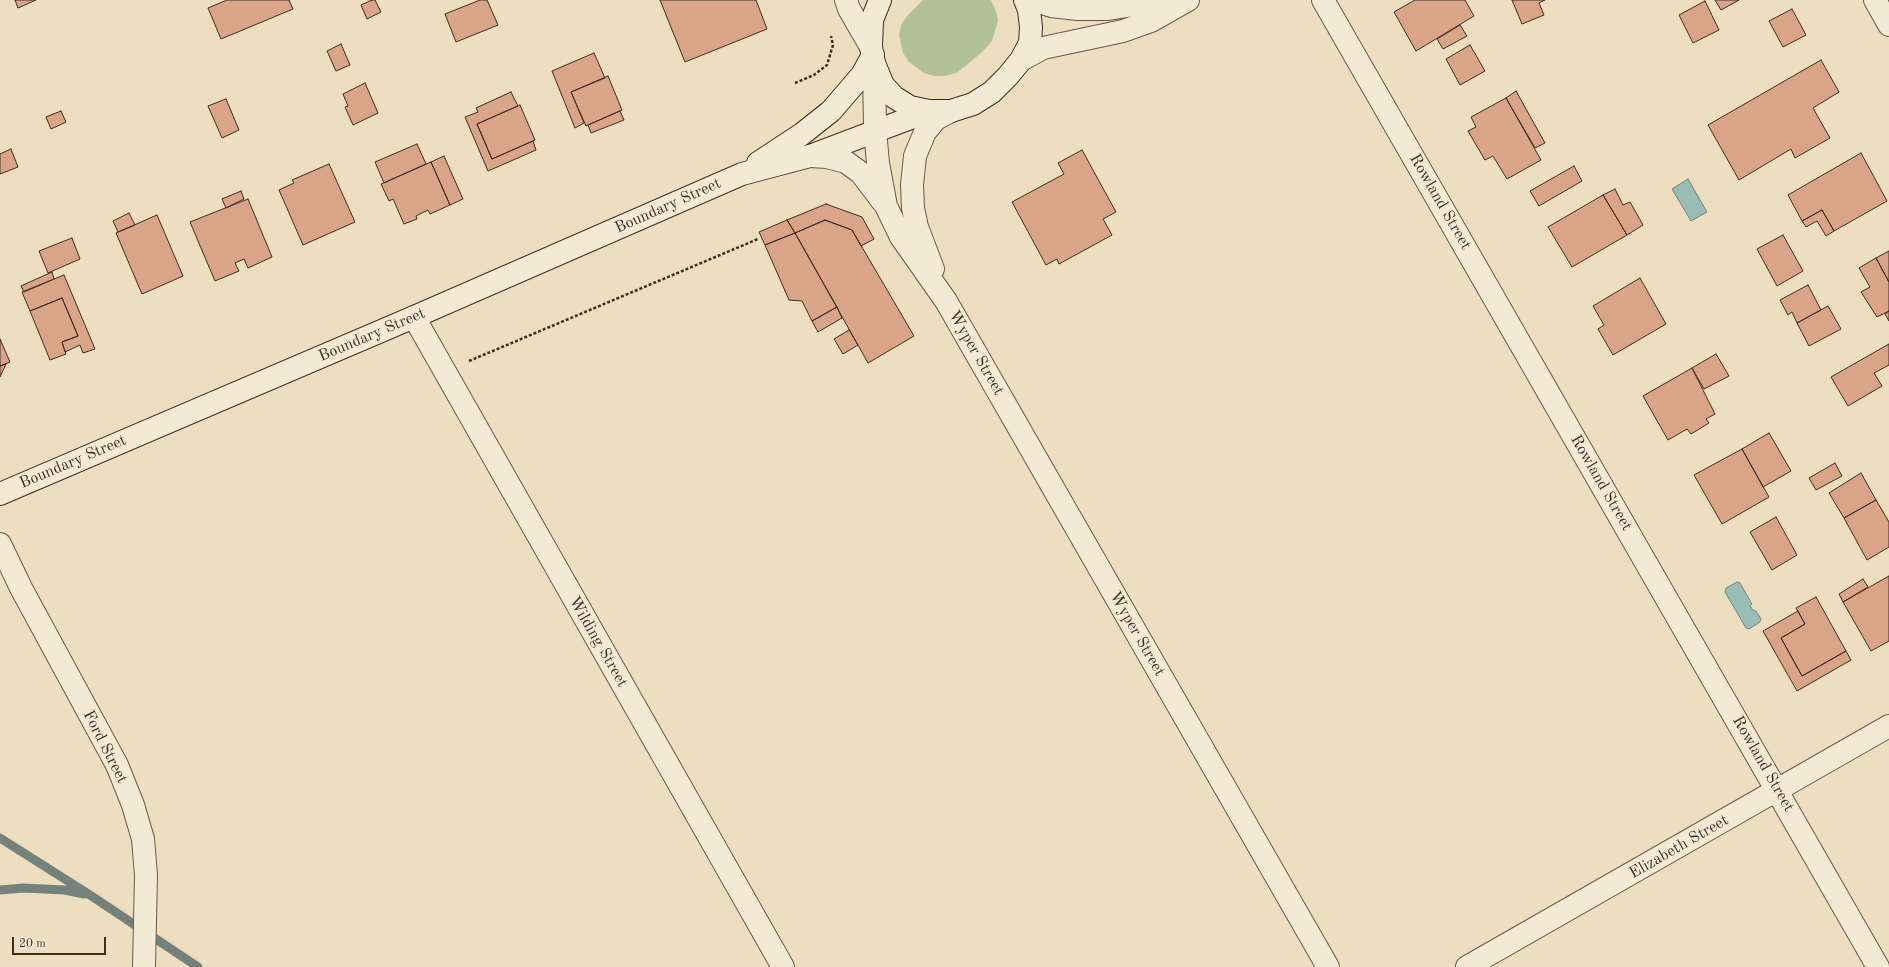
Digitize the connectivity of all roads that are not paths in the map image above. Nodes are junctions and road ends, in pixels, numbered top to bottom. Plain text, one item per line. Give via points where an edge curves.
1 (846, 0) edge
2 (880, 0) edge
3 (1025, 0) edge
4 (1034, 0) edge
5 (1166, 0) edge
6 (1188, 0) edge
7 (1323, 0) edge
8 (1875, 0) edge
9 (1889, 25) edge
10 (873, 55) junction
11 (1021, 60) junction
12 (929, 111) junction
13 (951, 111) junction
14 (875, 130) junction
15 (810, 156) junction
16 (742, 174) junction
17 (886, 206) junction
18 (946, 301) junction
19 (414, 318) junction
20 (0, 494) edge
21 (0, 544) edge
22 (1889, 726) edge
23 (1778, 791) junction
24 (144, 960) edge
25 (783, 967) edge
26 (1328, 967) edge
27 (1467, 967) edge
28 (1878, 967) edge

1 - 10 street
2 - 10 street, Wyper Street via 872,20
3 - 11 street via 1031,26 1030,43
4 - 5 street via 1051,6 1078,9 1108,9
6 - 11 street via 1150,21 1123,31 1043,48
7 - 23 street, Rowland Street
8 - 9 street
10 - 12 street via 883,85 894,97 910,107
10 - 14 street, Wyper Street
10 - 16 street, Boundary Street via 862,76 831,111 802,134
11 - 13 street via 992,92 973,104
12 - 13 street
12 - 14 street, Boundary Street
13 - 18 street, Wyper Street via 936,119 925,132 915,156 912,185 917,227
14 - 15 street, Boundary Street
14 - 17 street, Wyper Street
15 - 16 street, Boundary Street
15 - 17 street via 846,162 862,174
16 - 19 street, Boundary Street
17 - 18 street, Wyper Street via 901,236
18 - 26 street, Wyper Street
19 - 20 street, Boundary Street
19 - 25 street, Wilding Street
21 - 24 street, Ford Street via 21,588 117,765 134,805 143,839 146,875
22 - 23 street, Elizabeth Street
23 - 27 street, Elizabeth Street
23 - 28 street, Rowland Street

